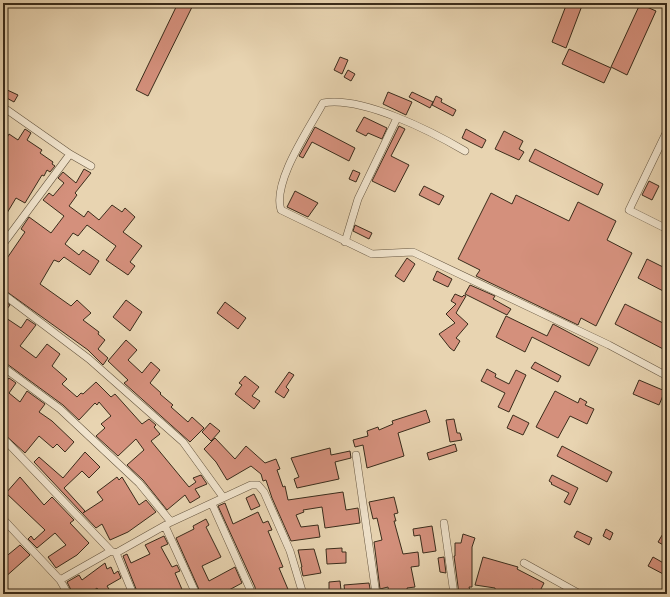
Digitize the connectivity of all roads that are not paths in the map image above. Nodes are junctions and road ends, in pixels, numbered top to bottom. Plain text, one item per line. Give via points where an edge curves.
1 (4, 109) edge
2 (397, 118) junction
3 (667, 131) edge
4 (464, 152) dead end
5 (70, 154) junction
6 (91, 166) dead end
7 (667, 229) edge
8 (344, 242) junction
9 (3, 244) edge
10 (3, 294) edge
11 (3, 367) edge
12 (667, 376) edge
13 (3, 438) edge
14 (356, 455) dead end
15 (223, 497) junction
16 (212, 504) junction
17 (3, 519) edge
18 (444, 523) dead end
19 (168, 524) junction
20 (114, 552) junction
21 (524, 563) dead end
22 (60, 580) junction
23 (3, 589) edge
24 (250, 589) dead end
25 (6, 594) edge
26 (68, 594) edge
27 (133, 594) edge
28 (196, 594) edge
29 (304, 594) edge
30 (376, 594) edge
31 (454, 594) edge
32 (580, 594) edge

1 - 5 street
2 - 4 street via 447,141
2 - 8 street via 358,199
2 - 8 street via 358,104 323,103 283,178 278,202 281,210
3 - 7 street via 629,210
5 - 6 street
5 - 9 street
8 - 12 street via 372,254 413,252
10 - 15 street via 89,359 183,442
11 - 19 street via 60,409 139,483
13 - 20 street
14 - 30 street
15 - 16 street
15 - 29 street via 251,485 258,486 264,492 290,552
16 - 19 street
16 - 24 street
17 - 22 street
18 - 31 street
19 - 20 street
19 - 28 street
20 - 22 street
20 - 27 street
21 - 32 street
22 - 26 street
23 - 25 street

